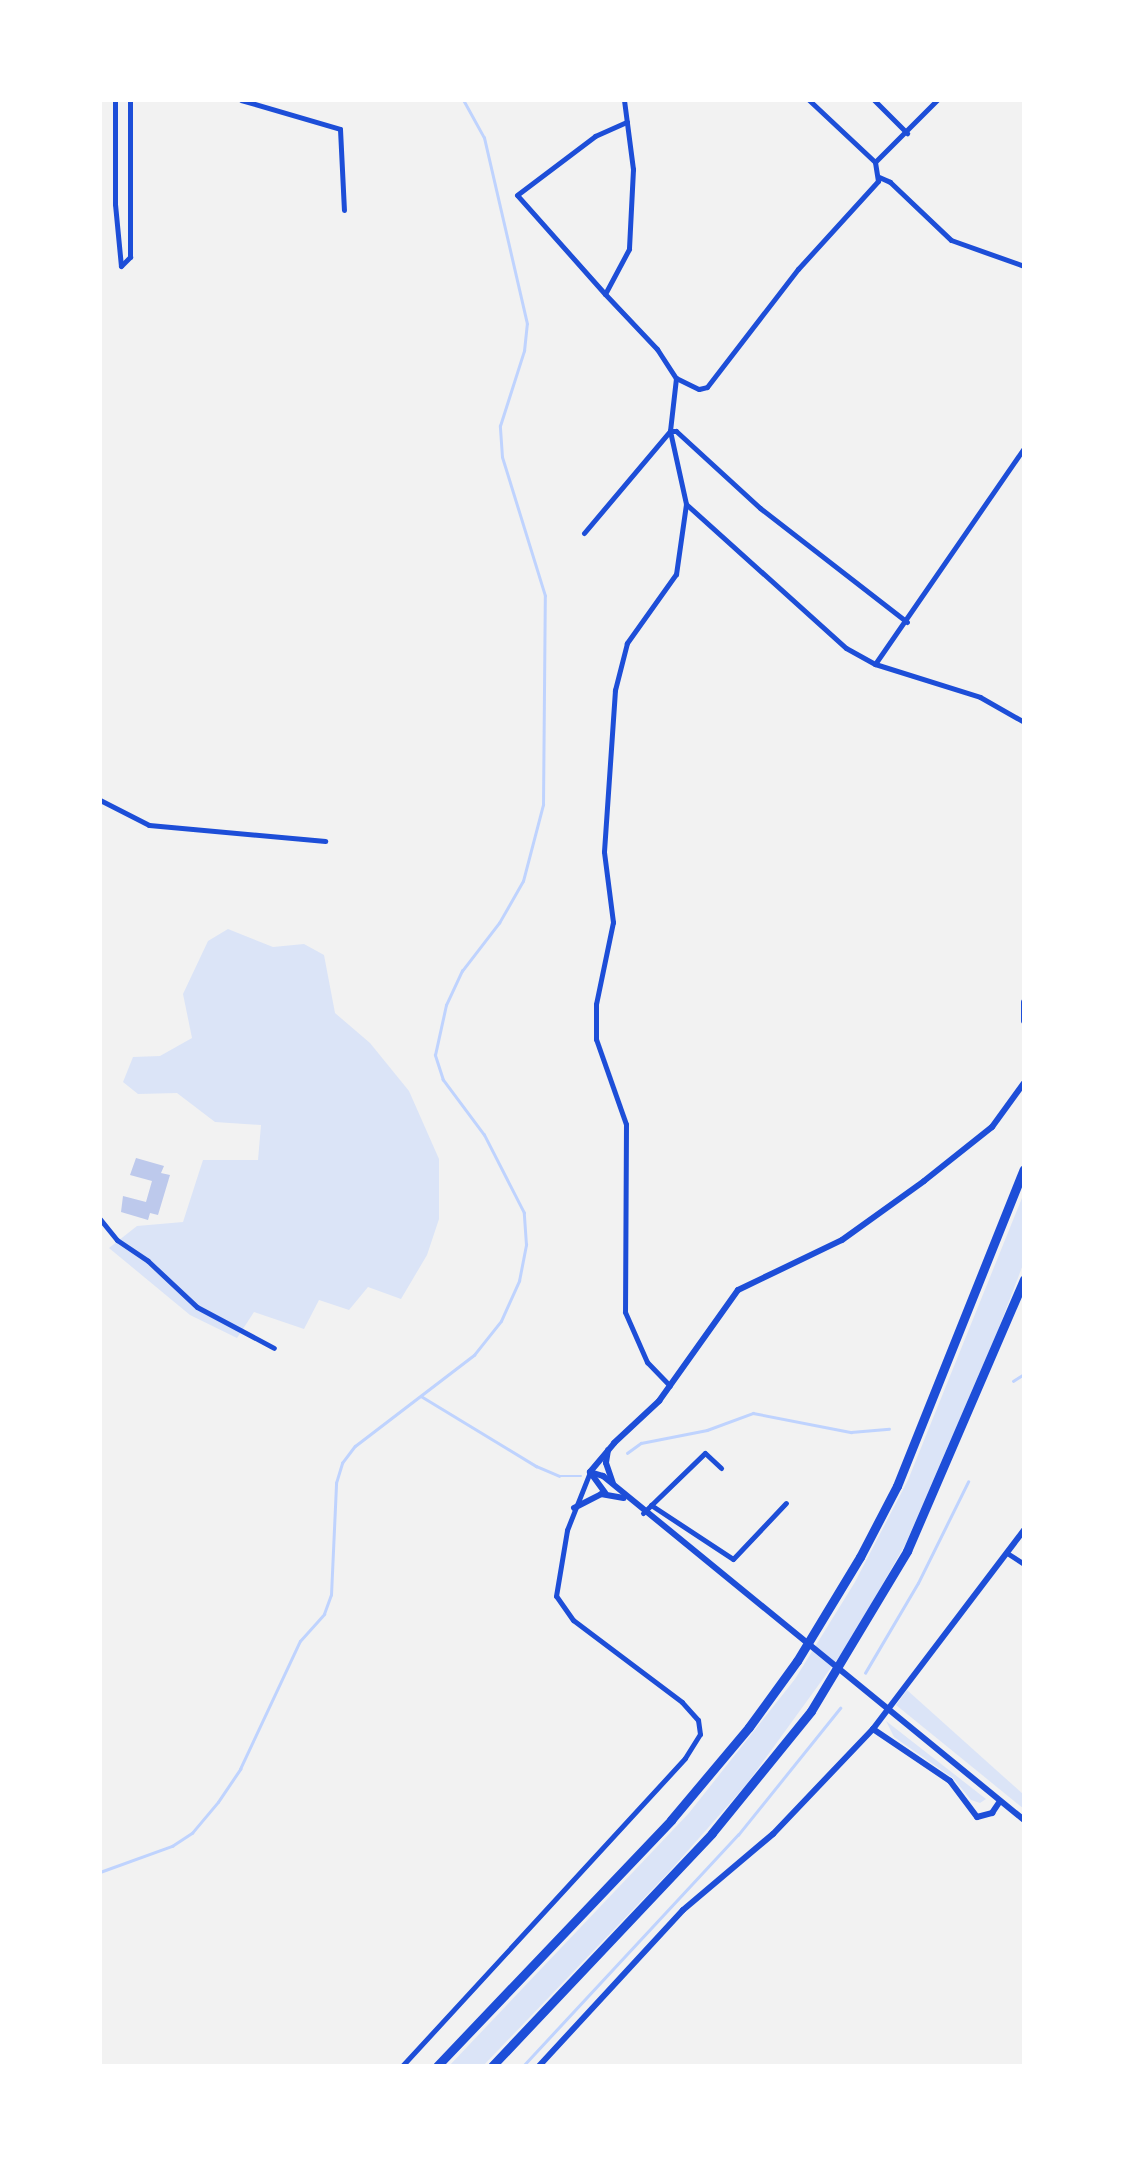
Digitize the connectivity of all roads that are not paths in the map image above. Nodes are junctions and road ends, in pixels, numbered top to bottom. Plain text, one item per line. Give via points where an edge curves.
1 (114, 100) edge
2 (130, 100) edge
3 (241, 100) edge
4 (625, 100) edge
5 (809, 100) edge
6 (874, 100) edge
7 (937, 100) edge
8 (627, 122) junction
9 (907, 133) junction
10 (875, 162) junction
11 (879, 177) junction
12 (344, 210) dead end
13 (1024, 266) edge
14 (605, 294) junction
15 (676, 378) junction
16 (670, 431) junction
17 (1024, 448) edge
18 (686, 505) junction
19 (584, 533) dead end
20 (907, 622) junction
21 (875, 664) junction
22 (1024, 722) edge
23 (100, 800) edge
24 (325, 841) dead end
25 (1024, 1002) edge
26 (1024, 1021) edge
27 (1024, 1083) edge
28 (1024, 1169) edge
29 (100, 1219) edge
30 (1024, 1279) edge
31 (274, 1348) dead end
32 (670, 1386) junction
33 (608, 1450) junction
34 (721, 1468) dead end
35 (590, 1472) junction
36 (613, 1485) junction
37 (607, 1494) junction
38 (624, 1498) junction
39 (786, 1503) dead end
40 (651, 1505) junction
41 (574, 1508) junction
42 (643, 1513) junction
43 (1024, 1530) edge
44 (1007, 1553) junction
45 (1024, 1563) edge
46 (873, 1729) junction
47 (1000, 1801) junction
48 (1024, 1820) edge
49 (402, 2066) edge
50 (437, 2066) edge
51 (492, 2066) edge
52 (538, 2066) edge

1 - 2 street via 121,266 130,257
3 - 12 street via 340,129
4 - 8 street
5 - 10 street
6 - 9 street
7 - 9 street
8 - 14 street via 633,169 629,250
8 - 14 street via 595,136 517,195
9 - 10 street
10 - 11 street
11 - 13 street via 951,240
11 - 15 street via 798,269 707,387 699,389
14 - 15 street via 657,349
15 - 16 street
16 - 18 street
16 - 19 street
16 - 20 street
17 - 20 street
18 - 21 street via 846,648
18 - 32 street via 676,574 627,643 615,690 604,844 613,922 596,1004 596,1039 626,1124 625,1312 647,1362
20 - 21 street
21 - 22 street via 979,697
23 - 24 street via 149,825
25 - 26 street
27 - 32 street via 992,1127 903,1196 842,1240 738,1290
28 - 50 highway via 897,1486 797,1661 689,1800
29 - 31 street via 117,1240 148,1261 197,1307
30 - 51 highway via 913,1539 872,1617 811,1711 712,1833
32 - 33 street
33 - 35 street
33 - 36 street via 606,1463
34 - 40 street via 705,1452
35 - 36 street
35 - 37 street
35 - 41 street
36 - 38 street
37 - 38 street
37 - 41 street
38 - 42 street
39 - 40 street via 733,1559
40 - 42 street
41 - 49 street via 555,1584 559,1604 573,1620 682,1702 698,1720 699,1734 685,1758
42 - 47 street
43 - 44 street
44 - 45 street
44 - 46 street
46 - 47 street via 950,1781 977,1817 992,1813
46 - 52 street via 772,1834 683,1910
47 - 48 street

